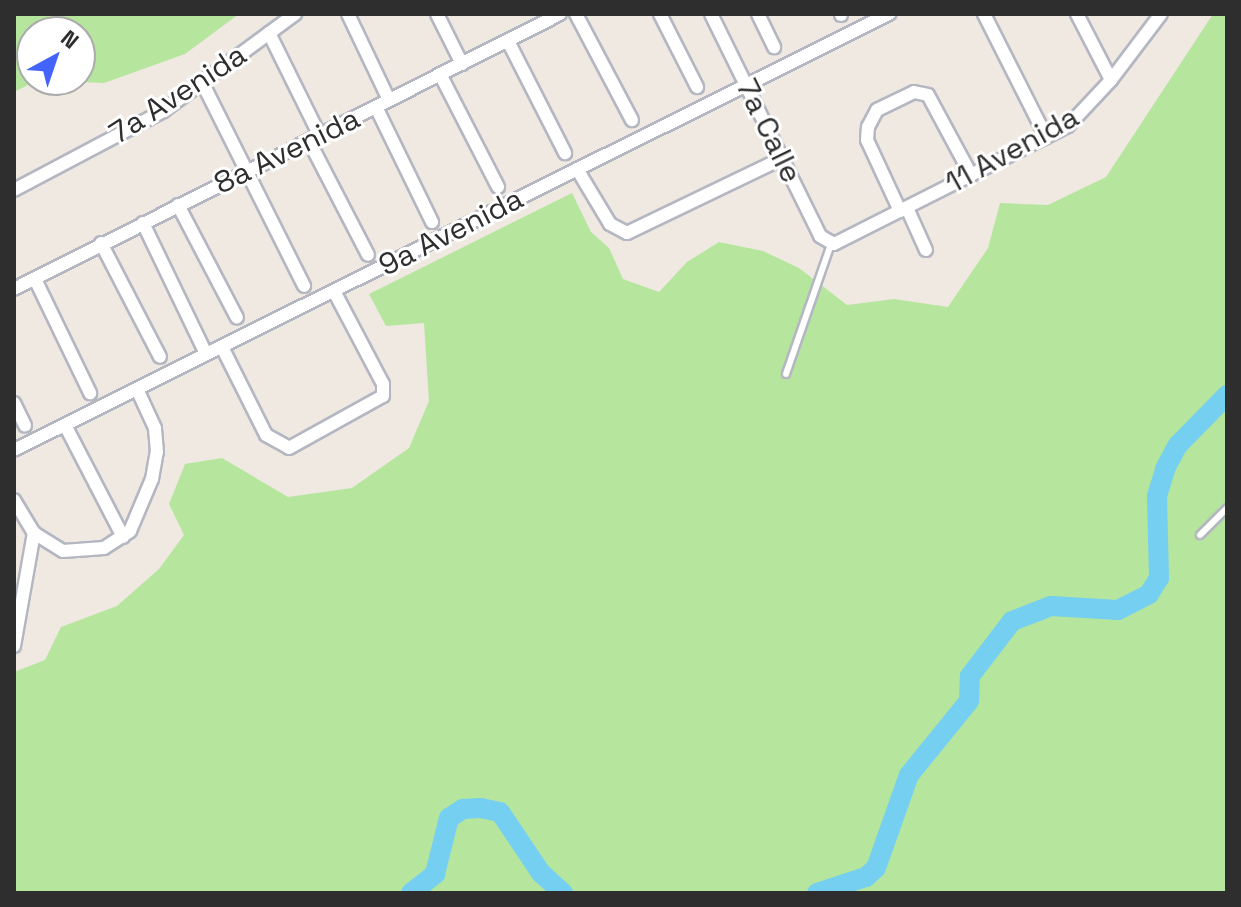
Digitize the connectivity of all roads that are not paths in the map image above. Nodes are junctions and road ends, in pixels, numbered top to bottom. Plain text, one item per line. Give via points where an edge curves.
1 (295, 14) edge
2 (348, 14) edge
3 (437, 14) edge
4 (526, 14) edge
5 (560, 14) edge
6 (576, 14) edge
7 (660, 14) edge
8 (711, 14) edge
9 (758, 14) edge
10 (889, 14) edge
11 (984, 14) edge
12 (1077, 14) edge
13 (1161, 14) edge
14 (533, 28) junction
15 (269, 33) junction
16 (508, 41) junction
17 (774, 47) dead end
18 (462, 64) junction
19 (440, 74) junction
20 (1111, 80) junction
21 (202, 82) junction
22 (747, 84) junction
23 (697, 87) dead end
24 (389, 100) junction
25 (376, 107) junction
26 (632, 120) dead end
27 (1046, 137) junction
28 (314, 138) junction
29 (565, 153) dead end
30 (783, 158) junction
31 (577, 169) junction
32 (243, 172) junction
33 (971, 175) junction
34 (498, 187) dead end
35 (14, 190) edge
36 (178, 205) junction
37 (904, 210) junction
38 (432, 222) dead end
39 (143, 223) junction
40 (101, 243) junction
41 (831, 244) junction
42 (926, 250) dead end
43 (368, 255) dead end
44 (35, 279) junction
45 (304, 286) dead end
46 (14, 289) edge
47 (334, 291) junction
48 (237, 318) dead end
49 (222, 347) junction
50 (206, 354) junction
51 (160, 357) dead end
52 (786, 374) dead end
53 (137, 389) junction
54 (90, 393) dead end
55 (14, 403) edge
56 (65, 425) junction
57 (25, 426) dead end
58 (14, 450) edge
59 (14, 500) edge
60 (1227, 508) edge
61 (34, 533) junction
62 (1200, 535) dead end
63 (123, 537) junction
64 (14, 646) edge

1 - 15 street, 7a Avenida
2 - 24 street
3 - 18 street
4 - 14 street
5 - 14 street, 8a Avenida
6 - 26 street
7 - 23 street
8 - 22 street, 7a Calle
9 - 17 street
10 - 22 street, 9a Avenida
11 - 27 street
12 - 20 street
13 - 20 street, 11 Avenida
14 - 16 street, 8a Avenida
15 - 21 street, 7a Avenida
15 - 28 street
16 - 18 street, 8a Avenida
16 - 29 street
18 - 19 street, 8a Avenida
19 - 24 street, 8a Avenida
19 - 34 street
20 - 27 street, 11 Avenida via 1083,114
21 - 32 street
21 - 35 street, 7a Avenida via 152,118
22 - 30 street, 7a Calle
22 - 31 street, 9a Avenida
24 - 25 street, 8a Avenida
25 - 28 street, 8a Avenida
25 - 38 street
27 - 33 street, 11 Avenida
28 - 32 street, 8a Avenida
28 - 43 street
30 - 31 street via 632,232 610,224
30 - 41 street, 7a Calle via 820,236
31 - 47 street, 9a Avenida
32 - 36 street, 8a Avenida
32 - 45 street
33 - 37 street, 11 Avenida
33 - 37 street via 928,95 914,92 877,110 868,127 870,149
36 - 39 street, 8a Avenida
36 - 48 street
37 - 41 street, 11 Avenida
37 - 42 street
39 - 40 street, 8a Avenida
39 - 50 street
40 - 44 street, 8a Avenida
40 - 51 street
41 - 52 lane
44 - 46 street, 8a Avenida
44 - 54 street
47 - 49 street, 9a Avenida
47 - 49 street via 383,384 383,396 289,448 273,443
49 - 50 street, 9a Avenida
50 - 53 street, 9a Avenida
53 - 56 street, 9a Avenida
53 - 63 street via 158,442 135,526
55 - 57 street
56 - 58 street, 9a Avenida
56 - 63 street
59 - 61 street
60 - 62 lane
61 - 63 street via 54,549 95,550
61 - 64 street

